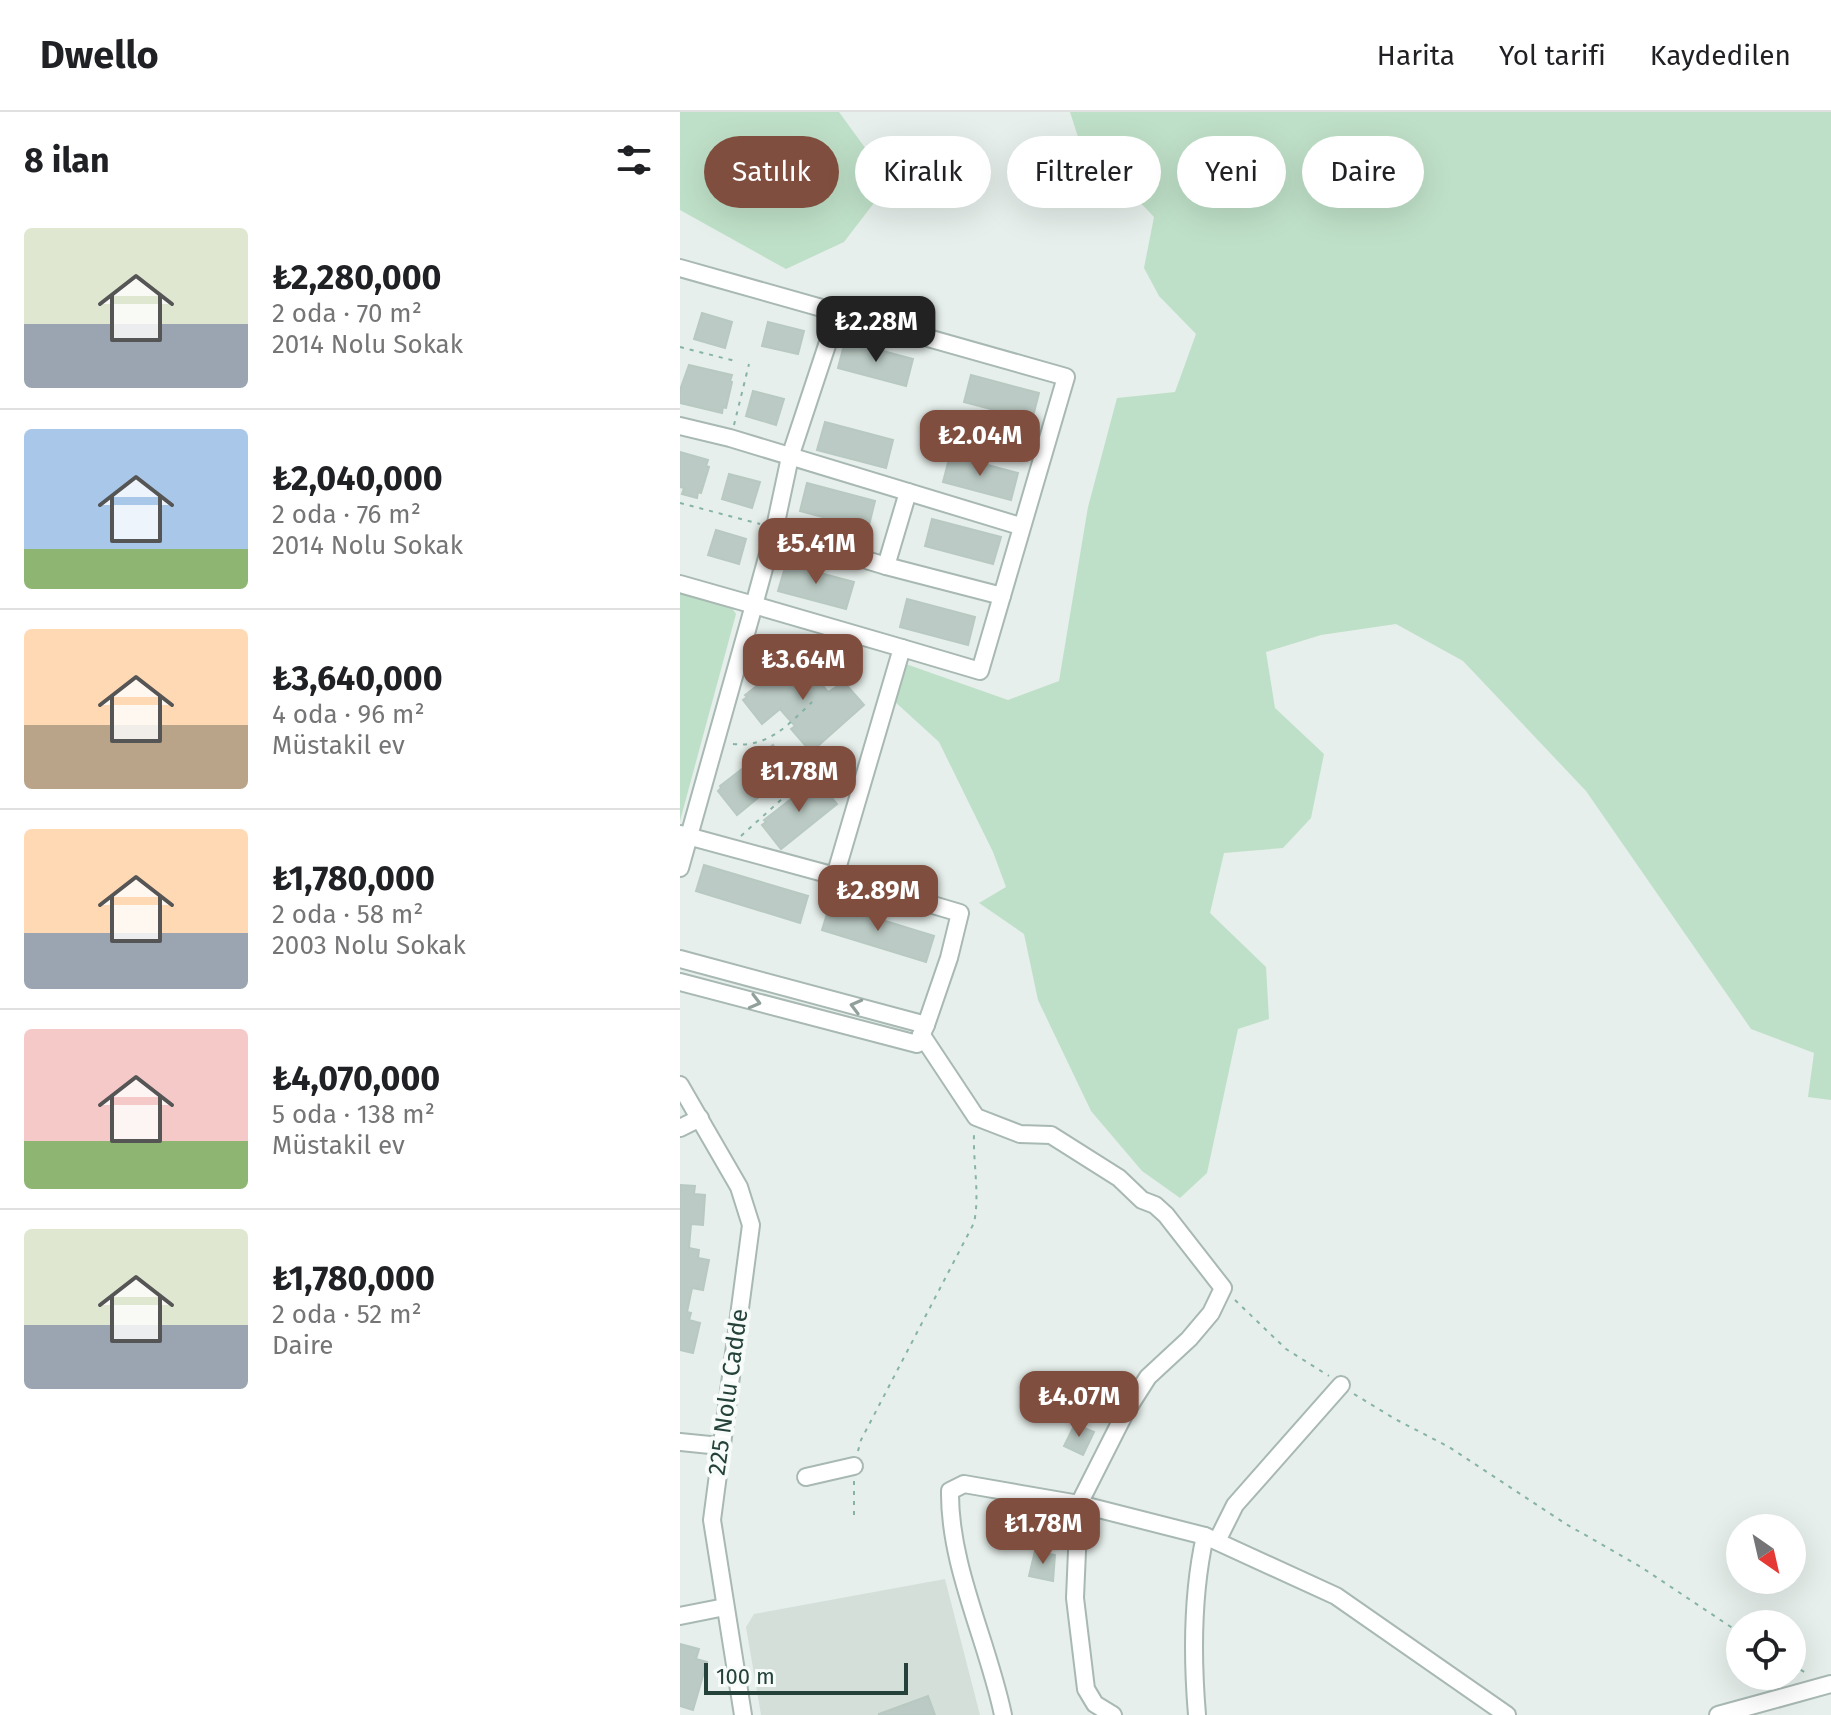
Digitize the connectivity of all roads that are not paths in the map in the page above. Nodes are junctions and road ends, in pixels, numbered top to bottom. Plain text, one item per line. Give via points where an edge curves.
1 (680, 268) edge
2 (838, 312) junction
3 (680, 426) edge
4 (790, 457) junction
5 (908, 492) junction
6 (1020, 526) junction
7 (774, 530) junction
8 (886, 566) junction
9 (680, 584) edge
10 (1002, 596) junction
11 (754, 605) junction
12 (902, 648) junction
13 (684, 835) edge
14 (680, 868) edge
15 (835, 876) junction
16 (680, 959) edge
17 (680, 982) edge
18 (924, 1030) junction
19 (680, 1085) edge
20 (700, 1118) junction
21 (680, 1128) edge
22 (1341, 1385) road end
23 (680, 1442) edge
24 (720, 1446) junction
25 (854, 1466) road end
26 (806, 1477) dead end
27 (1079, 1504) junction
28 (1211, 1538) junction
29 (725, 1607) junction
30 (680, 1616) edge
31 (1831, 1684) edge
32 (743, 1715) edge
33 (1003, 1715) edge
34 (1113, 1715) edge
35 (1197, 1715) edge
36 (1507, 1715) edge
37 (1718, 1715) edge

1 - 2 street
2 - 4 street
2 - 6 street via 1066,377
3 - 4 street
4 - 5 street
4 - 7 street
5 - 6 street
5 - 8 street
6 - 10 street
7 - 8 street
7 - 11 street
8 - 10 street
9 - 11 street
10 - 12 street via 980,671
11 - 12 street
11 - 13 street
12 - 15 street
13 - 14 street
13 - 15 street
15 - 18 street via 960,913
18 -> 16 street
17 -> 18 street via 917,1044
18 - 27 street via 976,1117 1020,1134 1051,1135 1119,1178 1166,1215 1223,1288 1204,1321 1148,1377
19 - 20 street, 225 Nolu Cadde
20 - 21 street
20 - 24 street, 225 Nolu Cadde via 739,1187 751,1225
22 - 28 street
23 - 24 street
24 - 29 street, 225 Nolu Cadde via 712,1520
25 - 26 street
27 - 28 street
27 - 33 street via 964,1484 950,1491 958,1555
27 - 34 street via 1075,1598 1086,1689 1095,1704
28 - 35 street via 1198,1570 1194,1613
28 - 36 street via 1336,1596
29 - 30 street
29 - 32 street, 225 Nolu Cadde
31 - 37 street

